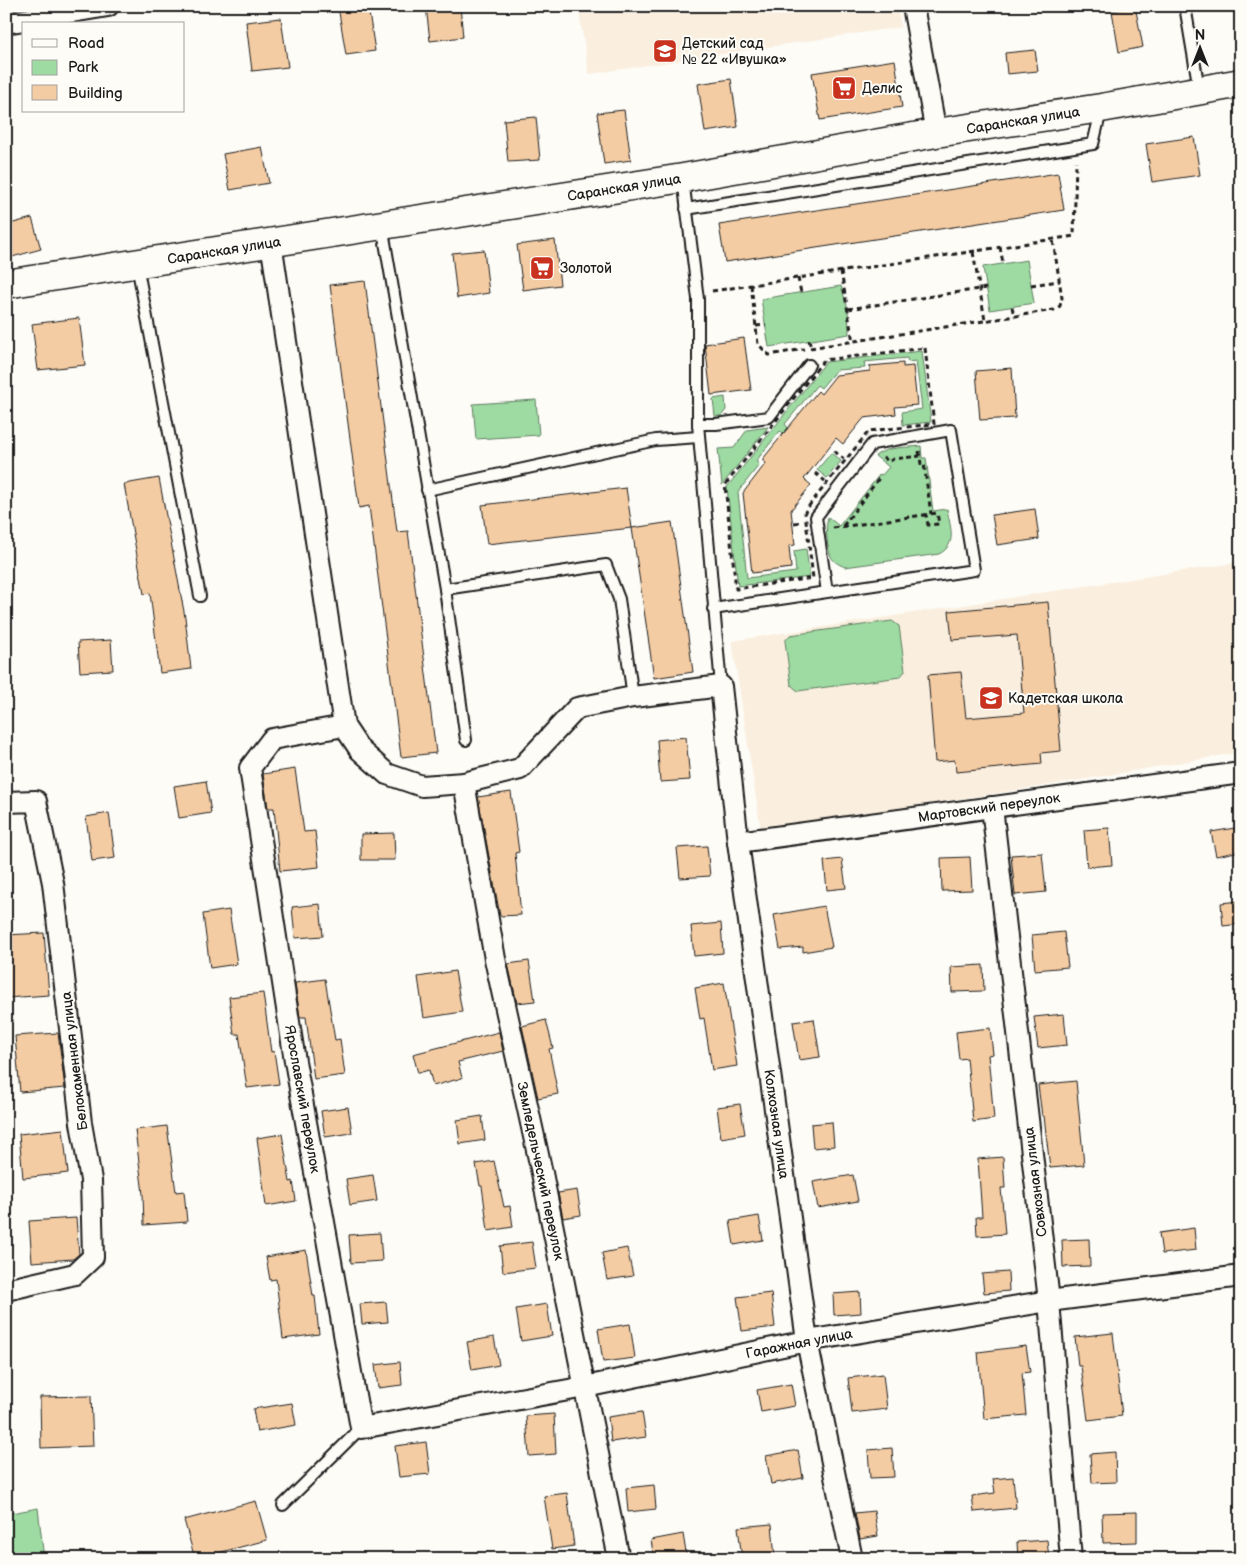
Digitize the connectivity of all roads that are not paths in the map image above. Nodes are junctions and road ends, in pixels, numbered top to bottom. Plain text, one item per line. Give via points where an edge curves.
1 (108, 6) edge
2 (913, 6) edge
3 (1185, 6) edge
4 (52, 11) edge
5 (6, 23) edge
6 (1241, 83) edge
7 (1199, 91) junction
8 (1101, 108) junction
9 (936, 133) junction
10 (683, 178) junction
11 (686, 209) junction
12 (382, 225) junction
13 (271, 242) junction
14 (137, 264) junction
15 (6, 284) edge
16 (809, 365) dead end
17 (698, 424) junction
18 (699, 438) junction
19 (427, 490) junction
20 (445, 589) junction
21 (827, 592) junction
22 (200, 596) dead end
23 (713, 610) junction
24 (721, 686) junction
25 (633, 697) junction
26 (344, 726) junction
27 (466, 740) dead end
28 (1241, 773) edge
29 (464, 783) junction
30 (6, 802) edge
31 (992, 807) junction
32 (738, 842) junction
33 (1241, 1276) edge
34 (6, 1290) edge
35 (1049, 1301) junction
36 (807, 1341) junction
37 (585, 1387) junction
38 (361, 1428) junction
39 (282, 1505) dead end
40 (619, 1559) edge
41 (852, 1559) edge
42 (1071, 1559) edge

1 - 4 street
2 - 9 street
3 - 7 lane
4 - 5 street
6 - 7 street, Саранская улица
7 - 8 street, Саранская улица
8 - 9 street, Саранская улица
8 - 11 lane via 1093,144
9 - 10 street, Саранская улица
10 - 11 lane
10 - 12 street, Саранская улица
11 - 17 lane via 697,293
12 - 13 street, Саранская улица
12 - 19 lane
13 - 14 street, Саранская улица
13 - 26 street
14 - 15 street, Саранская улица
14 - 22 lane
16 - 17 lane via 769,417
17 - 18 lane
18 - 19 lane via 656,440
18 - 23 lane
19 - 20 lane
20 - 25 lane via 606,564 619,599
20 - 27 lane
21 - 21 lane via 974,570 951,430 872,444 816,517
21 - 23 lane
23 - 24 lane
24 - 25 street
24 - 32 street, Колхозная улица
25 - 29 street via 577,708 520,769
26 - 29 street via 360,750 387,774 422,786
26 - 38 street, Ярославский переулок via 272,739 250,768 295,1061
28 - 31 street, Мартовский переулок
29 - 37 street, Земледельческий переулок via 496,959
30 - 34 street, Белокаменная улица via 36,801 53,883 80,1123 91,1180 93,1257 75,1274
31 - 32 street, Мартовский переулок
31 - 35 street, Совхозная улица
32 - 36 street, Колхозная улица
33 - 35 street, Гаражная улица
35 - 36 street, Гаражная улица
35 - 42 street, Совхозная улица
36 - 37 street, Гаражная улица
36 - 41 street, Колхозная улица
37 - 38 street, Гаражная улица
37 - 40 street, Земледельческий переулок
38 - 39 lane

